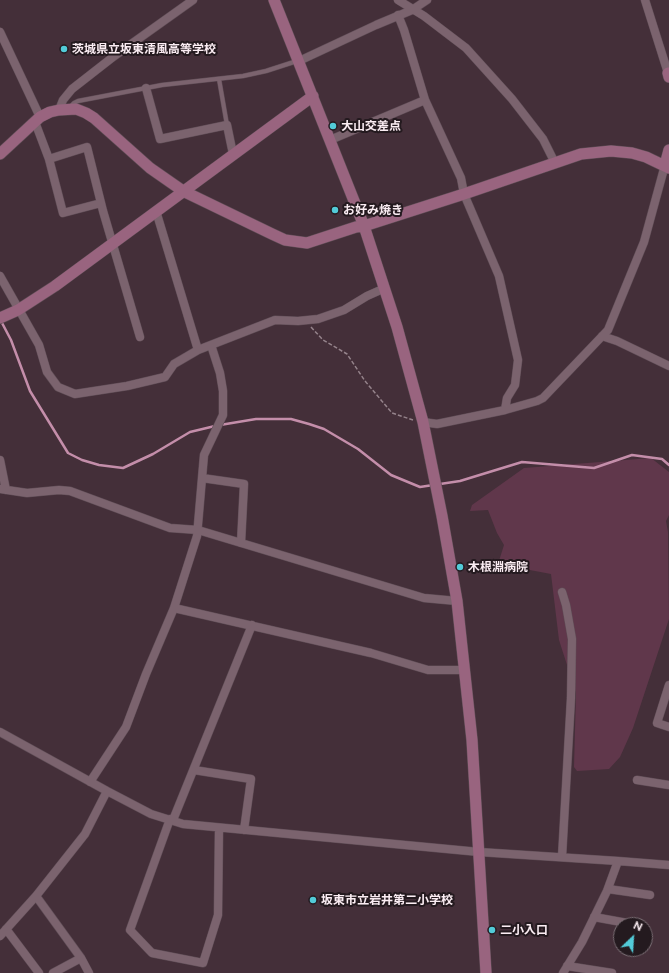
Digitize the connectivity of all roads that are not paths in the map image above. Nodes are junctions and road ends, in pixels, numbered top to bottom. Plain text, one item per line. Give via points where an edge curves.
1 (193, 0) edge
2 (274, 0) edge
3 (398, 0) edge
4 (404, 0) edge
5 (427, 0) edge
6 (645, 0) edge
7 (412, 10) junction
8 (398, 15) junction
9 (0, 32) edge
10 (3, 47) edge
11 (299, 61) junction
12 (669, 75) edge
13 (218, 79) junction
14 (146, 88) junction
15 (313, 96) junction
16 (426, 100) junction
17 (64, 109) junction
18 (38, 120) junction
19 (227, 125) junction
20 (330, 140) junction
21 (669, 150) edge
22 (0, 154) edge
23 (234, 154) junction
24 (49, 159) junction
25 (555, 162) junction
26 (667, 167) edge
27 (183, 191) junction
28 (464, 194) junction
29 (101, 203) junction
30 (156, 212) junction
31 (364, 226) junction
32 (113, 243) junction
33 (0, 276) edge
34 (385, 288) junction
35 (18, 310) junction
36 (0, 318) edge
37 (602, 336) junction
38 (140, 337) dead end
39 (211, 345) junction
40 (198, 350) junction
41 (669, 366) edge
42 (505, 410) junction
43 (423, 422) junction
44 (0, 460) edge
45 (202, 478) junction
46 (3, 490) edge
47 (198, 530) junction
48 (241, 543) junction
49 (562, 592) dead end
50 (457, 601) junction
51 (174, 608) junction
52 (252, 625) junction
53 (465, 670) junction
54 (669, 685) edge
55 (669, 727) edge
56 (0, 732) edge
57 (194, 770) junction
58 (637, 780) dead end
59 (90, 782) junction
60 (669, 785) edge
61 (107, 791) junction
62 (172, 820) junction
63 (220, 828) junction
64 (244, 830) junction
65 (478, 852) junction
66 (562, 857) junction
67 (618, 861) junction
68 (669, 865) edge
69 (608, 889) junction
70 (650, 895) dead end
71 (36, 896) junction
72 (594, 917) junction
73 (613, 920) edge
74 (6, 929) junction
75 (0, 936) edge
76 (81, 958) junction
77 (565, 969) edge
78 (39, 973) edge
79 (53, 973) edge
80 (89, 973) edge
81 (486, 973) edge
82 (612, 973) edge

1 - 17 street via 72,89 63,100
2 - 11 street
3 - 7 street
4 - 7 street
5 - 7 street
6 - 12 street
7 - 8 street
7 - 25 street via 466,48 512,99 543,139
8 - 11 street
8 - 16 street
9 - 10 street
10 - 18 street
11 - 13 lane via 266,71
11 - 15 street
13 - 14 lane
13 - 19 lane
14 - 17 lane via 78,101
14 - 19 street via 160,139
15 - 20 street
15 - 23 street
16 - 20 street
16 - 28 street via 461,178
17 - 18 street via 50,112
17 - 27 street via 76,109 94,118 150,168
18 - 22 street
18 - 24 street
19 - 23 street
20 - 31 street
21 - 26 street
23 - 27 street
24 - 29 street via 63,213
24 - 29 street via 87,147
25 - 26 street via 581,154 611,151 646,157
25 - 28 street
26 - 37 street via 644,242 608,330
27 - 30 street
27 - 31 street via 285,240 313,242
28 - 31 street
28 - 42 street via 499,276 518,360 515,385 507,398
29 - 32 street
30 - 32 street
30 - 40 street
31 - 34 street
32 - 35 street via 56,286
32 - 38 street
33 - 35 street
34 - 39 street via 344,310 318,319 275,320
34 - 43 street
35 - 36 street
35 - 40 street via 39,345 47,372 58,387 75,394 164,377 174,364
37 - 41 street
37 - 42 street via 543,398
39 - 40 street
39 - 45 street via 220,373 224,415 204,455
42 - 43 street via 437,424
43 - 50 street
44 - 46 street
45 - 47 street
45 - 48 street via 244,484
46 - 47 street via 26,493 70,491 170,528
47 - 48 street
47 - 51 street
48 - 50 street via 424,598
49 - 66 street via 572,638
50 - 53 street
51 - 52 street
51 - 59 street via 126,727
52 - 53 street via 371,653 428,670
52 - 57 street
53 - 65 street
54 - 55 street via 657,723
56 - 59 street
57 - 62 street
57 - 64 street via 251,779
58 - 60 street
59 - 61 street
61 - 62 street via 151,814
61 - 71 street via 86,834
62 - 63 street via 183,824
62 - 63 street via 130,930 152,952 203,964 218,915
63 - 64 street
64 - 65 street
65 - 66 street
65 - 81 street
66 - 67 street
67 - 68 street
67 - 69 street
69 - 70 street
69 - 72 street
71 - 74 street
71 - 76 street
72 - 73 street
72 - 77 street
74 - 75 street
74 - 78 street
76 - 79 street
76 - 80 street
77 - 82 street

